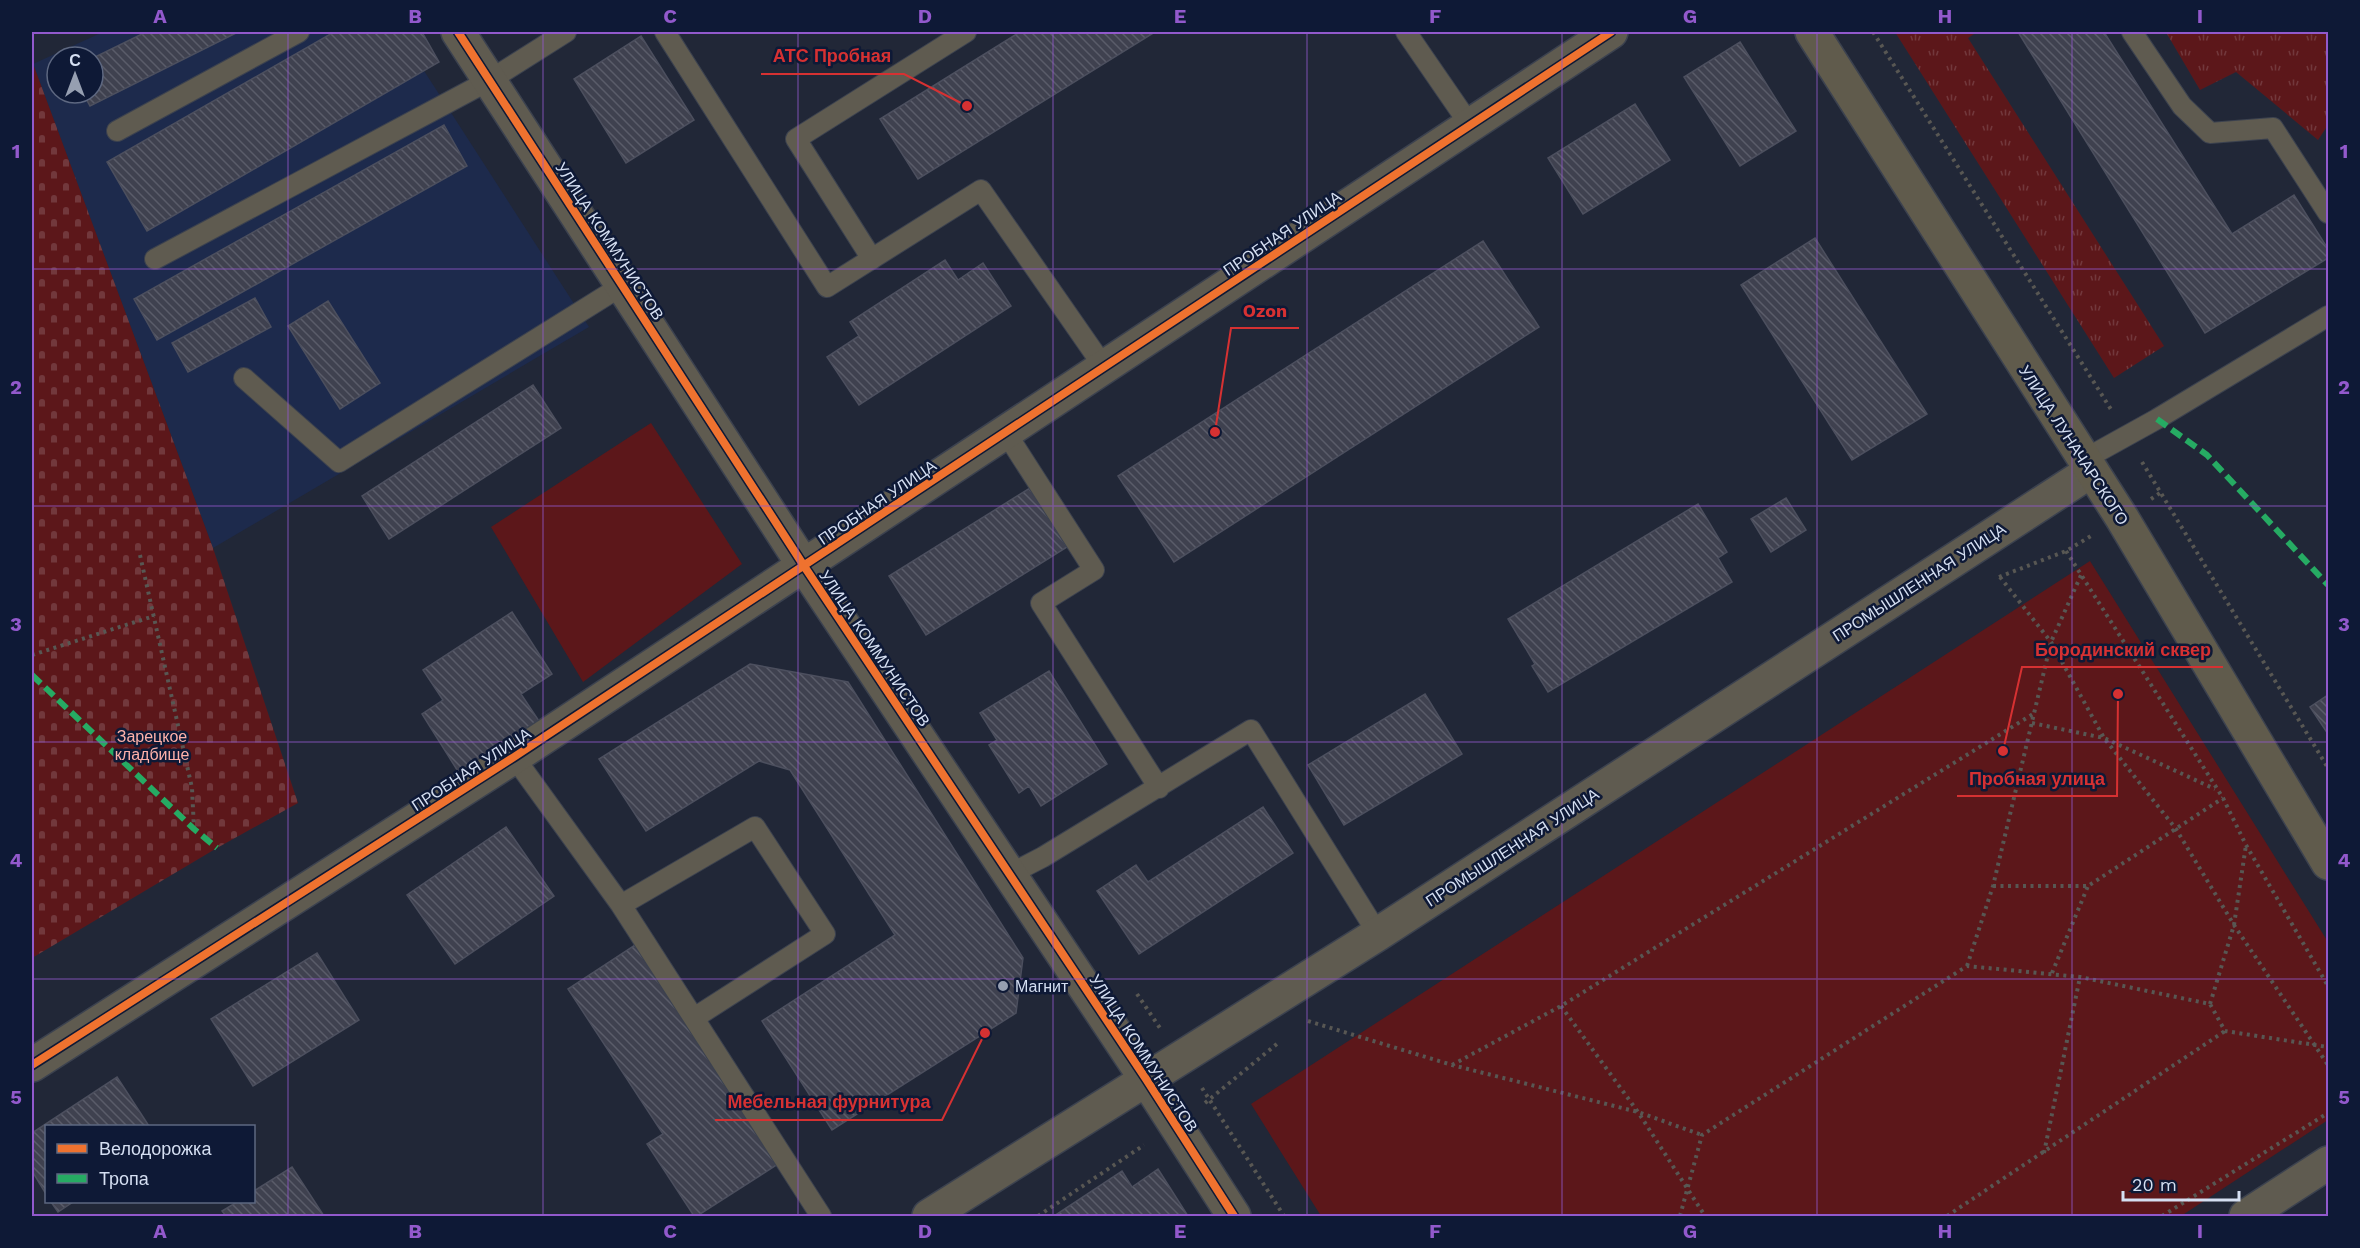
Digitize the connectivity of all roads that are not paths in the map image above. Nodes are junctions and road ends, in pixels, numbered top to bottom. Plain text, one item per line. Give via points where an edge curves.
1 (299, 32) edge
2 (458, 32) edge
3 (566, 32) edge
4 (665, 32) edge
5 (966, 32) edge
6 (1407, 32) edge
7 (1611, 32) edge
8 (1812, 32) edge
9 (2132, 32) edge
10 (490, 80) junction
11 (1470, 125) junction
12 (117, 131) dead end
13 (2328, 213) edge
14 (155, 259) dead end
15 (872, 259) junction
16 (622, 285) junction
17 (2328, 316) edge
18 (1104, 368) junction
19 (244, 378) dead end
20 (1006, 433) junction
21 (2087, 466) junction
22 (804, 566) junction
23 (514, 757) junction
24 (1159, 788) junction
25 (2328, 863) edge
26 (1010, 874) junction
27 (621, 905) junction
28 (1378, 934) junction
29 (694, 1018) junction
30 (32, 1065) edge
31 (1146, 1079) junction
32 (2328, 1163) edge
33 (821, 1216) edge
34 (928, 1216) edge
35 (1234, 1216) edge
36 (2246, 1216) edge

1 - 12 lane
2 - 10 street, УЛИЦА КОММУНИСТОВ
3 - 10 lane
4 - 15 lane via 827,287
5 - 15 lane via 796,139
6 - 11 lane
7 - 11 street, ПРОБНАЯ УЛИЦА
8 - 21 street, УЛИЦА ЛУНАЧАРСКОГО
9 - 13 lane via 2182,106 2210,133 2273,128
10 - 14 lane
10 - 16 street, УЛИЦА КОММУНИСТОВ
11 - 18 street, ПРОБНАЯ УЛИЦА
15 - 18 lane via 981,190
16 - 19 lane via 339,462
16 - 22 street, УЛИЦА КОММУНИСТОВ
17 - 21 lane via 2127,434
18 - 20 street, ПРОБНАЯ УЛИЦА
20 - 22 street, ПРОБНАЯ УЛИЦА
20 - 24 lane via 1094,570 1041,603
21 - 25 street, УЛИЦА ЛУНАЧАРСКОГО
21 - 28 street, ПРОМЫШЛЕННАЯ УЛИЦА
22 - 23 street, ПРОБНАЯ УЛИЦА
22 - 26 street, УЛИЦА КОММУНИСТОВ
23 - 27 lane
23 - 30 street, ПРОБНАЯ УЛИЦА
24 - 26 lane
24 - 28 lane via 1251,730
26 - 31 street, УЛИЦА КОММУНИСТОВ
27 - 29 lane
27 - 29 lane via 755,827 825,934
28 - 31 street, ПРОМЫШЛЕННАЯ УЛИЦА
29 - 33 lane
31 - 34 street, ПРОМЫШЛЕННАЯ УЛИЦА
31 - 35 street, УЛИЦА КОММУНИСТОВ
32 - 36 street

